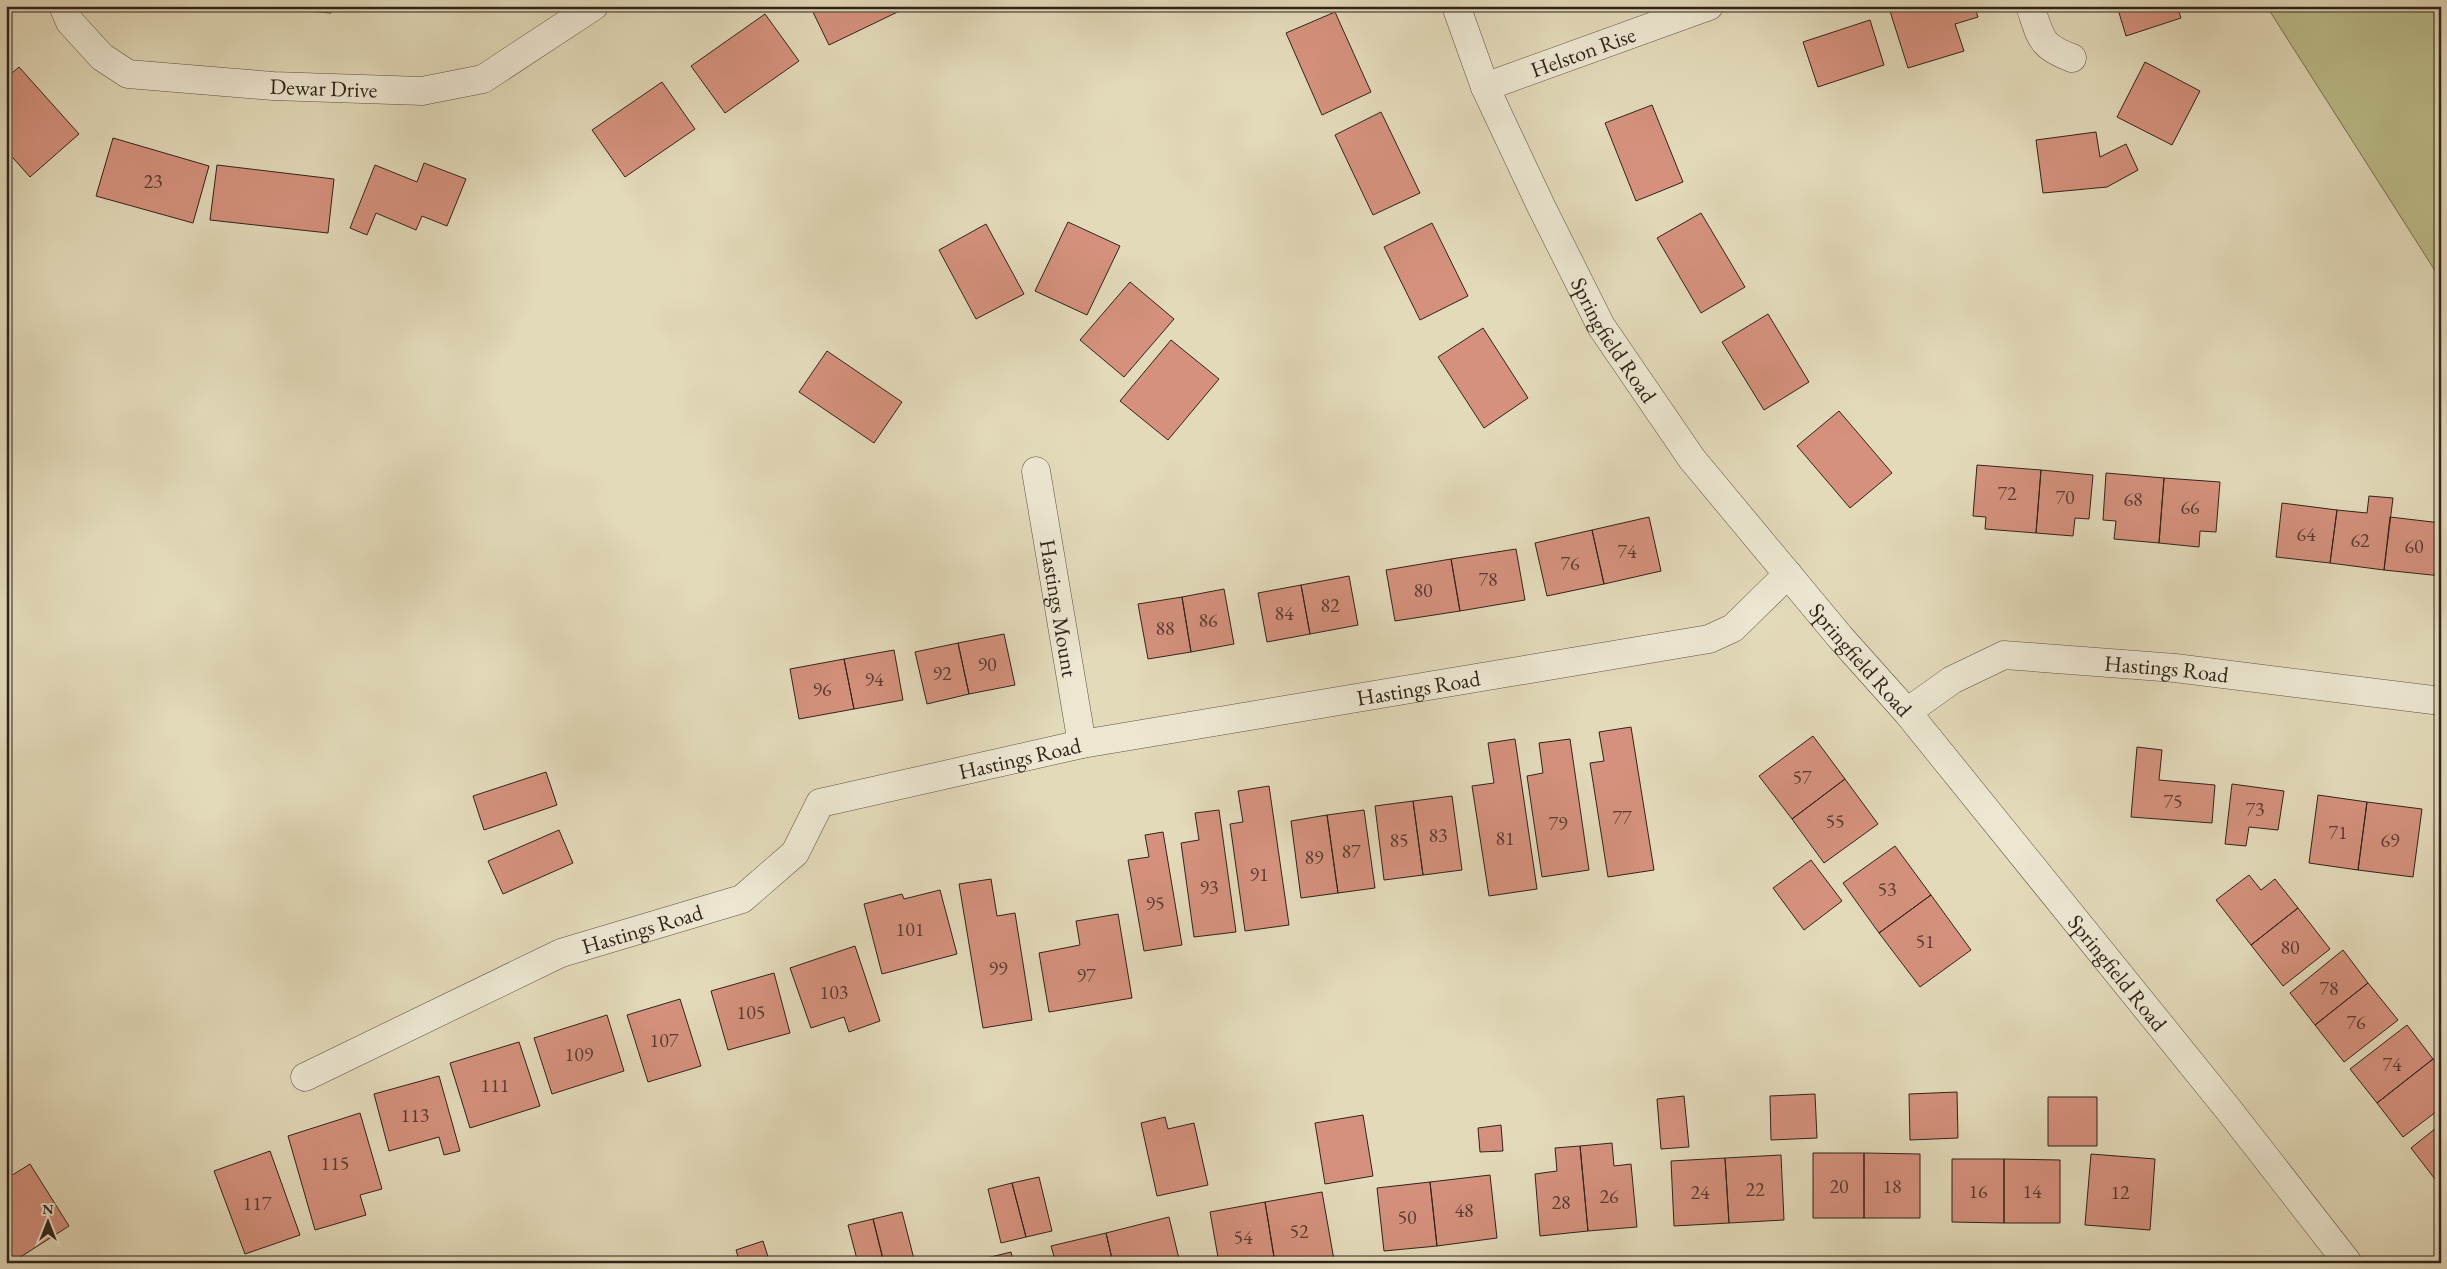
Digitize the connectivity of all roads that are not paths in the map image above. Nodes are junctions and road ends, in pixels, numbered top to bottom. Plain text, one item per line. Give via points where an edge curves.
1 (63, 6) edge
2 (594, 6) edge
3 (1456, 6) edge
4 (1710, 6) edge
5 (2030, 6) edge
6 (2072, 58) dead end
7 (1485, 87) junction
8 (1036, 471) dead end
9 (1788, 574) junction
10 (2441, 701) edge
11 (1908, 712) junction
12 (1082, 744) junction
13 (305, 1077) dead end
14 (2348, 1263) edge

1 - 2 street, Dewar Drive via 70,22 102,57 128,74 273,86 422,91 483,79
3 - 7 street, Springfield Road
4 - 7 street, Helston Rise
5 - 6 street via 2043,42 2054,51
7 - 9 street, Springfield Road via 1601,326 1692,460
8 - 12 street, Hastings Mount
9 - 11 street, Springfield Road
9 - 12 street, Hastings Road via 1733,628 1709,639
10 - 11 street, Hastings Road via 2174,668 2004,654 1952,680
11 - 14 street, Springfield Road
12 - 13 street, Hastings Road via 820,803 795,852 742,899 561,953

